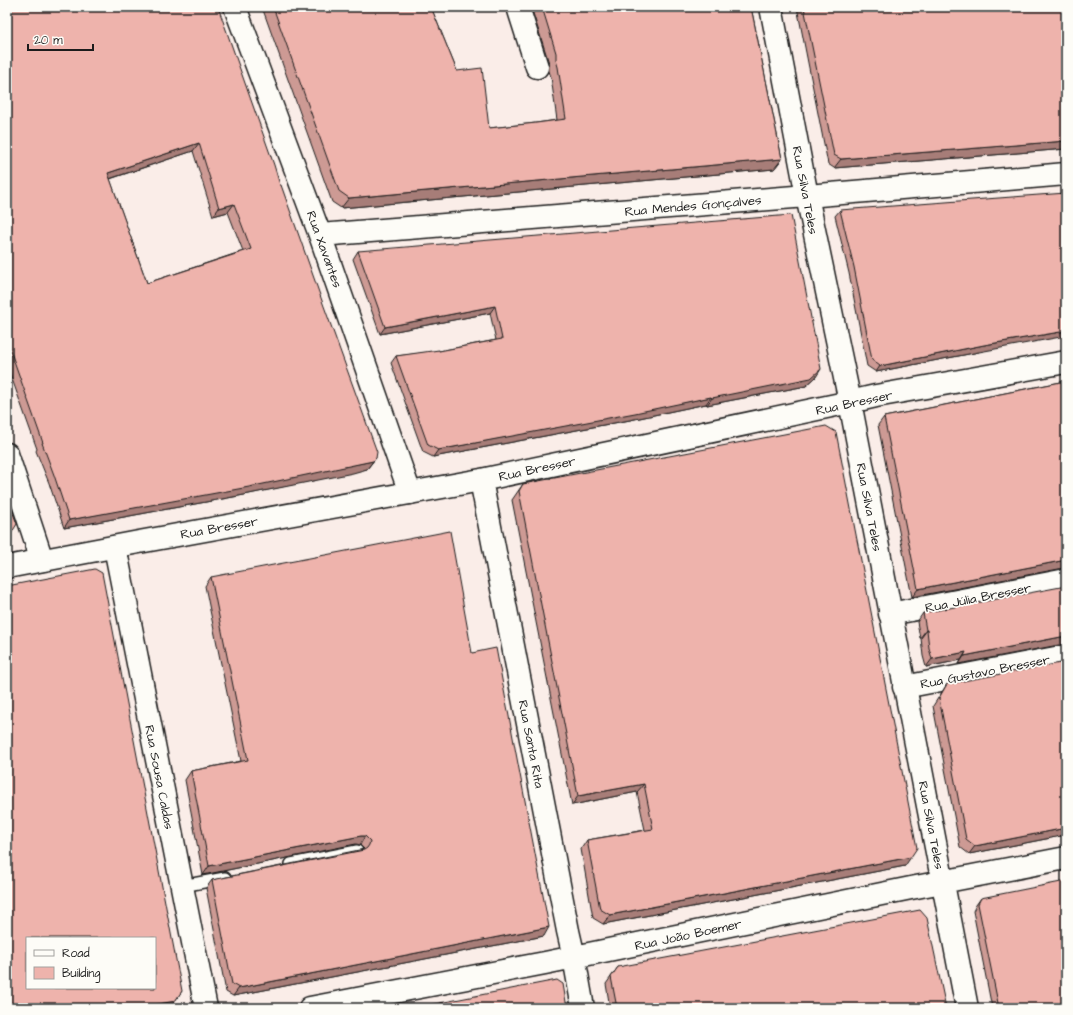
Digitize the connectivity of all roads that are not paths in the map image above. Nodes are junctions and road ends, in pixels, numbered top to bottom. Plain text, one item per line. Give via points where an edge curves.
1 (235, 7) edge
2 (518, 7) edge
3 (771, 7) edge
4 (537, 67) dead end
5 (1066, 174) edge
6 (808, 196) junction
7 (320, 235) junction
8 (1066, 362) edge
9 (850, 402) junction
10 (7, 454) edge
11 (481, 480) junction
12 (410, 493) junction
13 (115, 547) junction
14 (42, 560) junction
15 (7, 567) edge
16 (1066, 580) edge
17 (890, 614) junction
18 (1066, 656) edge
19 (904, 686) junction
20 (357, 851) edge
21 (1066, 858) edge
22 (281, 866) edge
23 (235, 876) edge
24 (943, 882) junction
25 (182, 886) junction
26 (574, 957) junction
27 (206, 1008) edge
28 (310, 1008) edge
29 (583, 1008) edge
30 (967, 1008) edge

1 - 7 main road, Rua Xavantes
2 - 4 main road
3 - 6 main road, Rua Silva Teles
5 - 6 main road, Rua Mendes Gonçalves
6 - 7 main road, Rua Mendes Gonçalves
6 - 9 main road, Rua Silva Teles
7 - 12 main road, Rua Xavantes
8 - 9 main road, Rua Bresser
9 - 11 main road, Rua Bresser
9 - 17 main road, Rua Silva Teles
10 - 14 main road
11 - 12 main road, Rua Bresser
11 - 26 main road, Rua Santa Rita
12 - 13 main road, Rua Bresser
13 - 14 main road, Rua Bresser
13 - 25 main road, Rua Sousa Caldas
14 - 15 main road, Rua Bresser
16 - 17 main road, Rua Júlia Bresser
17 - 19 main road, Rua Silva Teles
18 - 19 main road, Rua Gustavo Bresser
19 - 24 main road, Rua Silva Teles
20 - 22 lane
21 - 24 main road, Rua João Boemer
23 - 25 lane
24 - 26 main road, Rua João Boemer
24 - 30 main road, Rua Silva Teles
25 - 27 main road, Rua Sousa Caldas
26 - 28 main road, Rua João Boemer
26 - 29 main road, Rua Santa Rita

